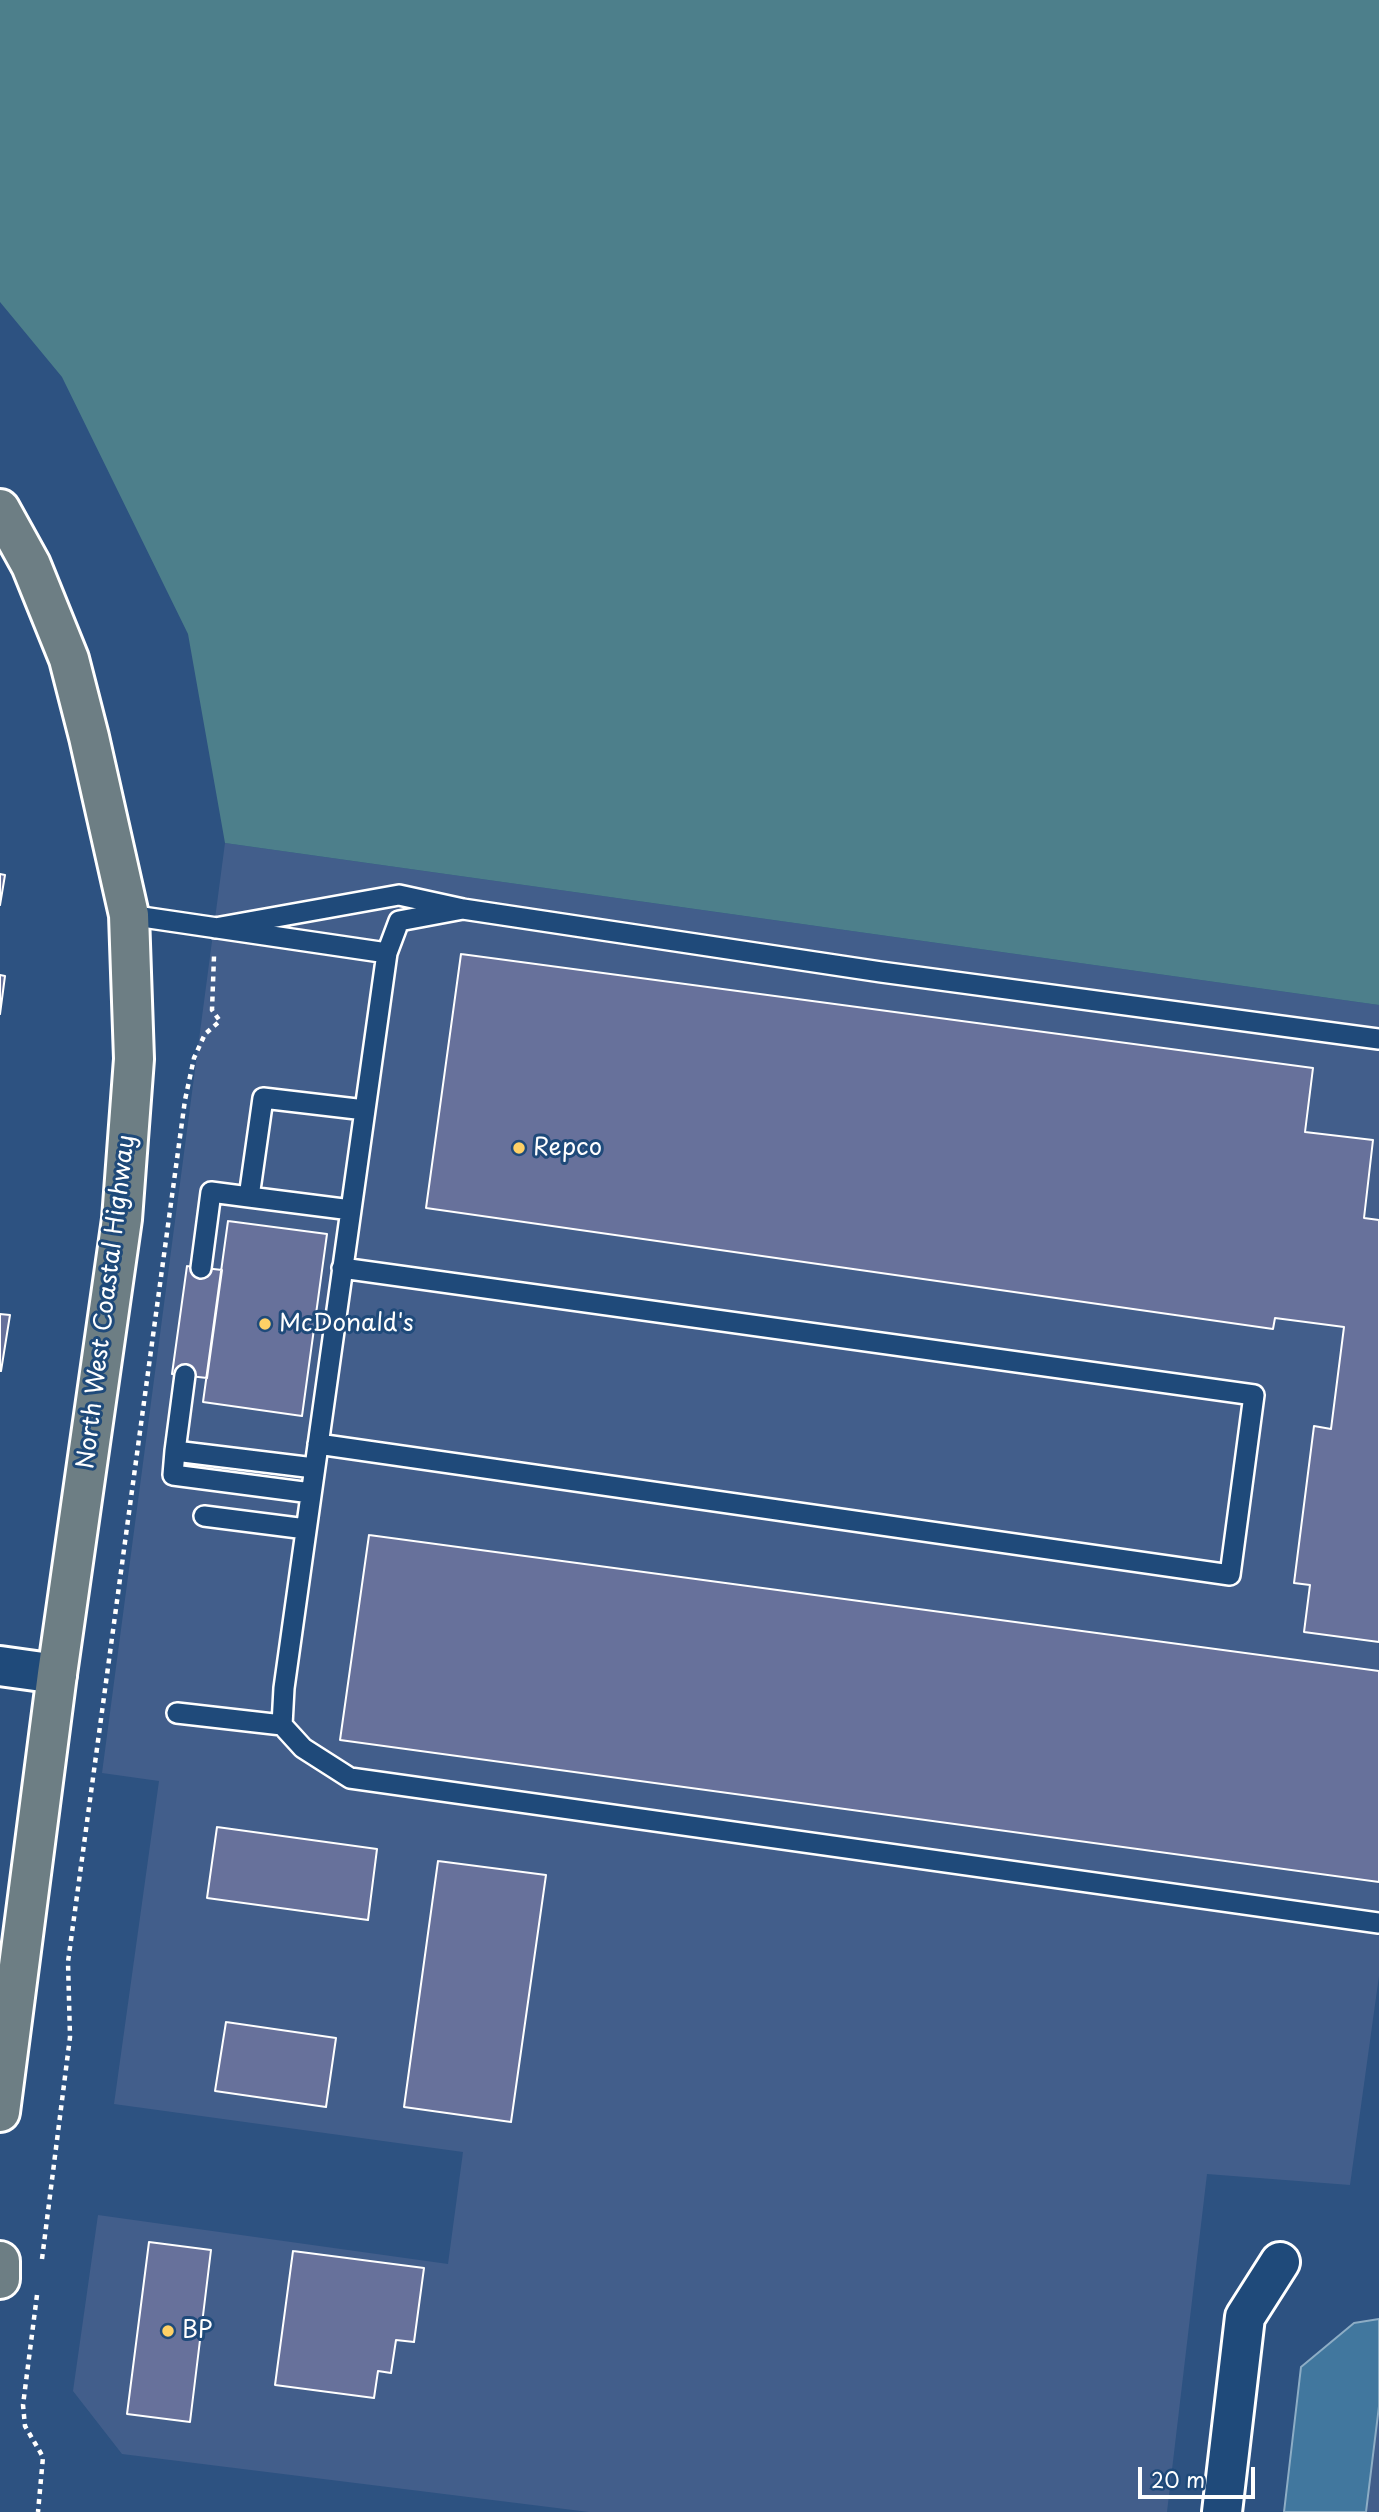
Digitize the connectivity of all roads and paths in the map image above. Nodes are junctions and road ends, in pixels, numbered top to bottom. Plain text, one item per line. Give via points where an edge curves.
1 (0, 509) edge
2 (463, 909) junction
3 (129, 915) junction
4 (215, 928) junction
5 (387, 953) junction
6 (1379, 1039) edge
7 (365, 1110) junction
8 (249, 1197) junction
9 (351, 1209) junction
10 (201, 1268) dead end
11 (342, 1268) junction
12 (185, 1375) dead end
13 (318, 1444) junction
14 (176, 1451) junction
15 (314, 1468) junction
16 (311, 1493) junction
17 (204, 1516) dead end
18 (306, 1529) junction
19 (0, 1666) edge
20 (57, 1674) junction
21 (177, 1713) dead end
22 (282, 1725) junction
23 (1379, 1923) edge
24 (0, 2112) edge
25 (0, 2261) edge
26 (1280, 2262) dead end
27 (40, 2269) dead end
28 (0, 2279) edge
29 (38, 2282) dead end
30 (38, 2512) edge
31 (1222, 2512) edge

1 - 3 highway, North West Coastal Highway via 31,565 69,659
2 - 4 lane via 398,895
2 - 5 lane via 399,921
2 - 6 lane via 881,972
3 - 4 lane
3 - 20 highway, North West Coastal Highway via 134,1059 122,1219
4 - 5 lane
4 - 27 path via 212,1010 220,1021 205,1034 194,1058 185,1100 68,1962 70,2037
5 - 7 lane
7 - 8 lane via 263,1098
7 - 9 lane
8 - 9 lane
8 - 10 lane via 211,1192
9 - 11 lane
11 - 13 lane
11 - 13 lane via 1254,1395 1230,1575
12 - 14 lane
13 - 15 lane
14 - 15 lane
14 - 16 lane via 173,1475
15 - 16 lane
16 - 18 lane
17 - 18 lane
18 - 22 lane
19 - 20 street
20 - 24 highway, North West Coastal Highway
21 - 22 lane
22 - 23 lane via 303,1748 350,1778
25 - 28 highway
26 - 31 street via 1245,2317
29 - 30 path via 23,2405 25,2426 43,2457

